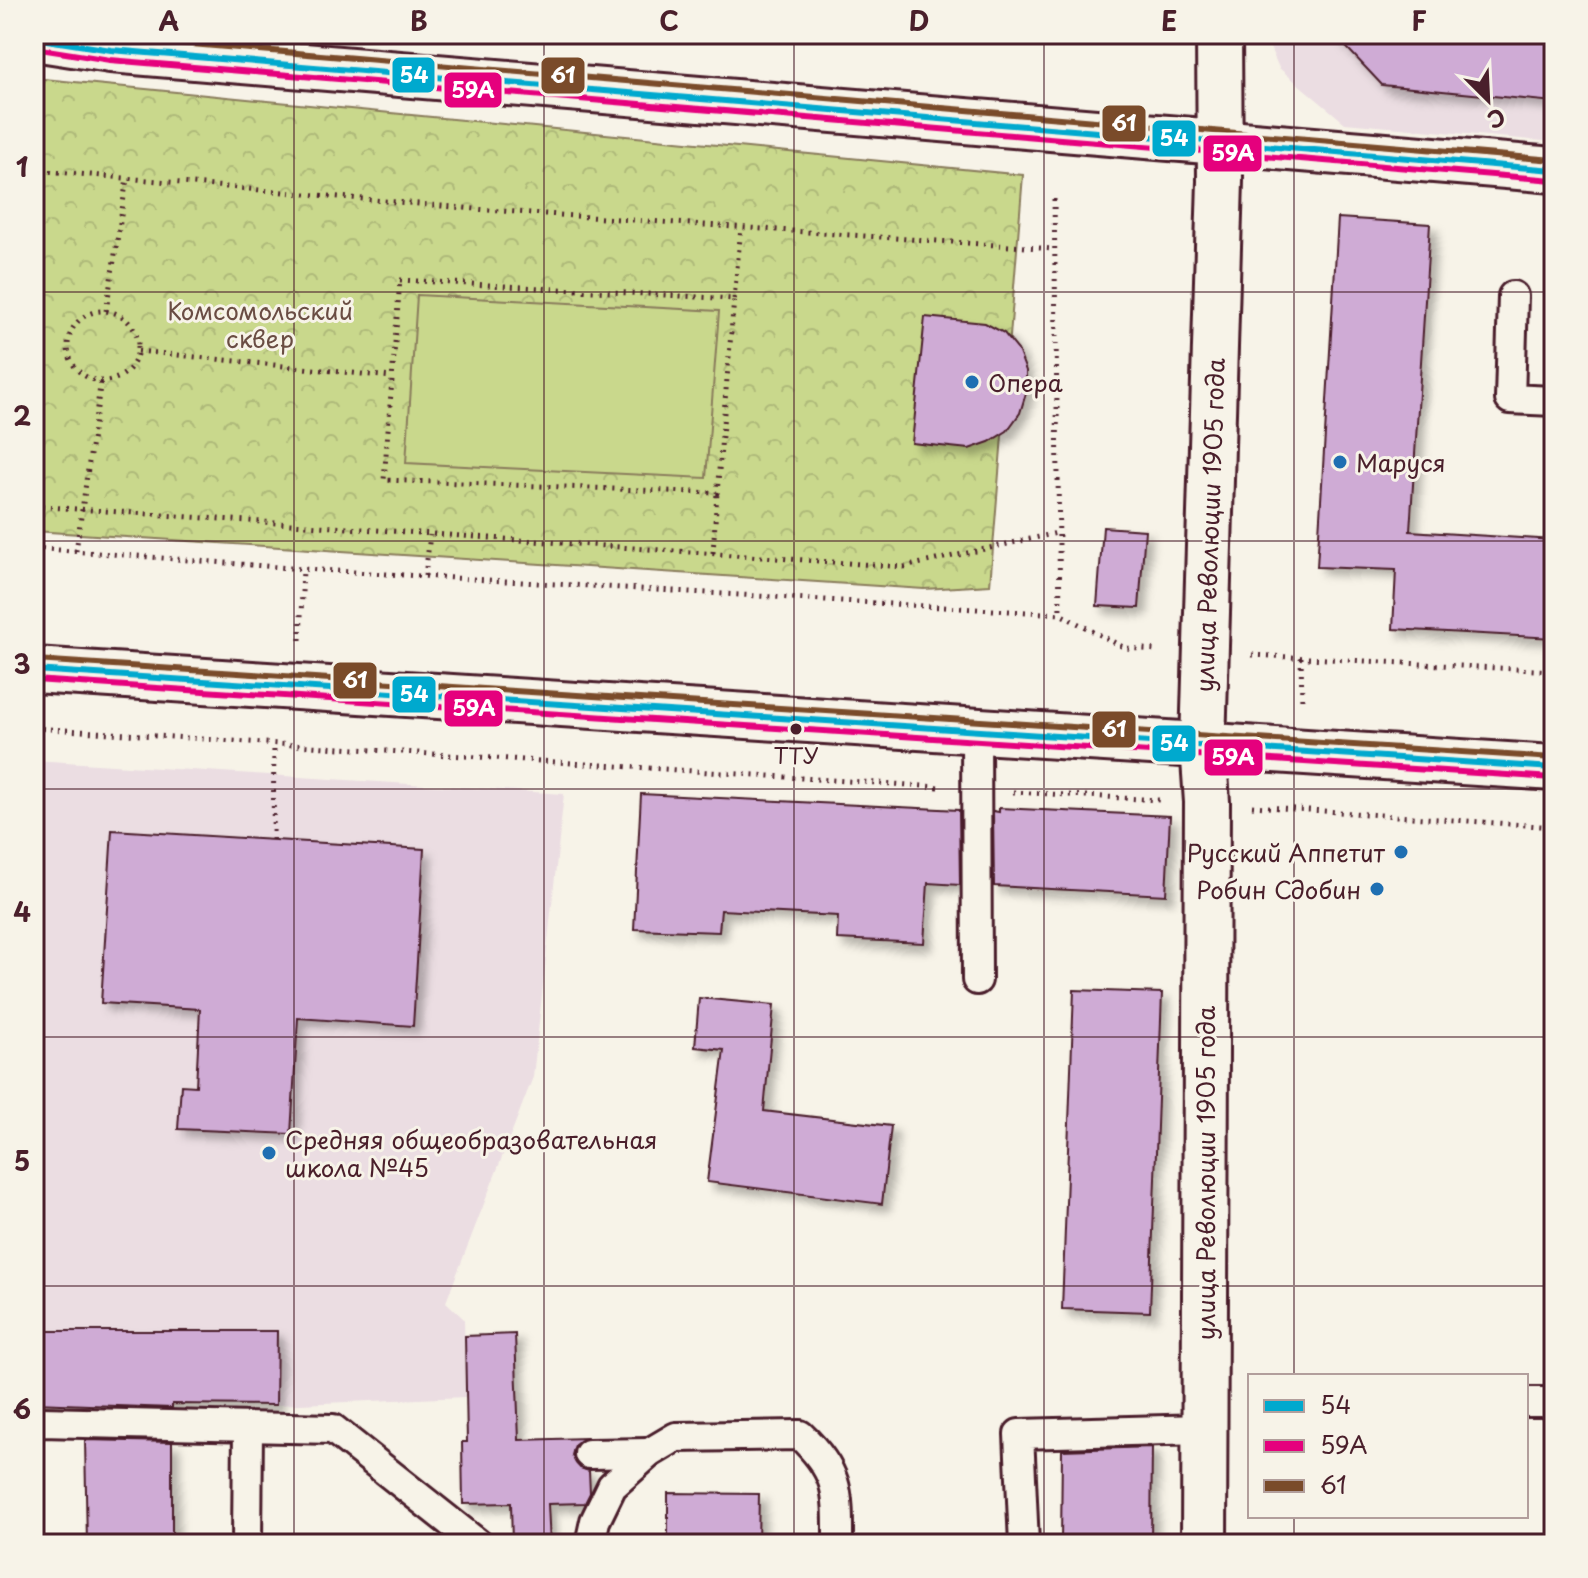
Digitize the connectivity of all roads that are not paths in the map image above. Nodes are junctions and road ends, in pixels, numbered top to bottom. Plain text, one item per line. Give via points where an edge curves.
1 (1219, 34) edge
2 (49, 38) edge
3 (1221, 140) junction
4 (1554, 170) edge
5 (1513, 296) dead end
6 (1554, 401) edge
7 (34, 670) edge
8 (976, 731) junction
9 (1203, 745) junction
10 (1554, 768) edge
11 (977, 980) dead end
12 (1528, 1402) edge
13 (1554, 1402) edge
14 (34, 1426) edge
15 (248, 1428) junction
16 (1203, 1429) junction
17 (649, 1453) junction
18 (589, 1454) dead end
19 (247, 1544) edge
20 (478, 1544) edge
21 (590, 1544) edge
22 (838, 1544) edge
23 (1024, 1544) edge
24 (1204, 1544) edge

1 - 3 main road, улица Революции 1905 года
2 - 3 main road via 111,50 237,61 1124,137
3 - 4 main road
3 - 9 main road, улица Революции 1905 года
5 - 6 lane via 1510,399
7 - 8 main road
8 - 9 main road
8 - 11 lane
9 - 10 main road
9 - 16 main road, улица Революции 1905 года
12 - 13 lane
14 - 15 lane via 41,1422
15 - 19 lane
15 - 20 lane via 333,1429
16 - 23 lane via 1019,1434
16 - 24 main road, улица Революции 1905 года
17 - 18 lane
17 - 21 lane via 601,1487
17 - 22 lane via 676,1437 800,1435 820,1453 838,1490

